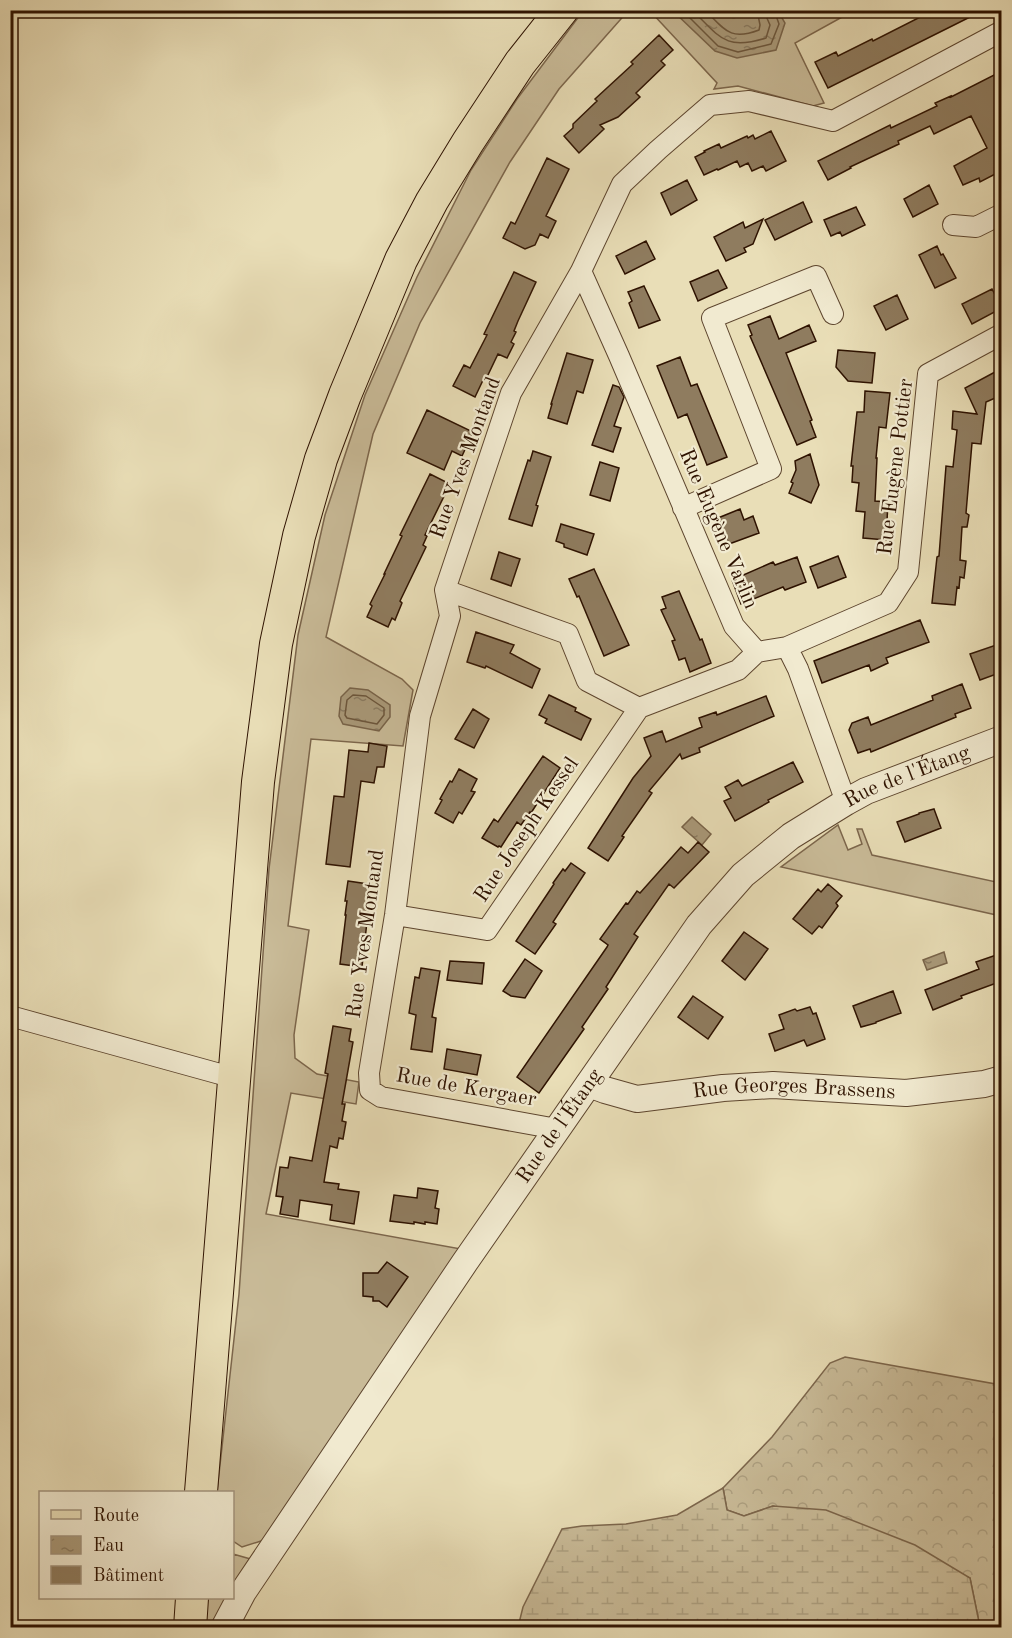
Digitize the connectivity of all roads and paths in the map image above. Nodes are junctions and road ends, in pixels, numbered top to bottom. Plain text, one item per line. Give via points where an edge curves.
1 (562, 10) edge
2 (1002, 31) edge
3 (1002, 214) edge
4 (953, 225) dead end
5 (581, 271) junction
6 (833, 314) dead end
7 (1002, 334) edge
8 (683, 508) junction
9 (445, 590) junction
10 (787, 647) junction
11 (757, 652) junction
12 (639, 708) junction
13 (1002, 739) edge
14 (846, 802) junction
15 (395, 915) junction
16 (10, 1016) edge
17 (235, 1075) junction
18 (1002, 1079) edge
19 (589, 1084) junction
20 (370, 1090) joint
21 (557, 1129) junction
22 (201, 1491) edge
23 (192, 1599) edge
24 (190, 1628) edge
25 (224, 1628) edge

1 - 17 main road via 520,63 432,201 401,260 321,459 299,536 276,644 258,782
2 - 5 street, Rue Yves Montand via 833,121 749,101 710,105 622,184
3 - 4 street via 976,227
5 - 8 street, Rue Eugène Varlin
5 - 9 street, Rue Yves Montand via 511,393
6 - 8 street via 816,276 712,318 771,469
7 - 10 street, Rue Eugène Pottier via 928,374 908,572 888,603
8 - 11 street, Rue Eugène Varlin via 734,626
9 - 12 street via 568,634 587,681
9 - 15 street, Rue Yves Montand via 450,616 420,716
10 - 11 street
10 - 14 street
11 - 12 street via 738,670
12 - 15 street, Rue Joseph Kessel via 487,930
13 - 14 street, Rue de l'Étang
14 - 19 street, Rue de l'Étang via 791,836 743,874 699,925
15 - 20 street, Rue Yves Montand via 369,1073
16 - 17 street
17 - 22 main road
18 - 19 street, Rue Georges Brassens via 906,1093 773,1085 637,1099
19 - 21 street, Rue de l'Étang
20 - 21 street, Rue de Kergaer via 381,1097
21 - 25 street, Rue de l'Étang via 243,1592
23 - 24 main road

